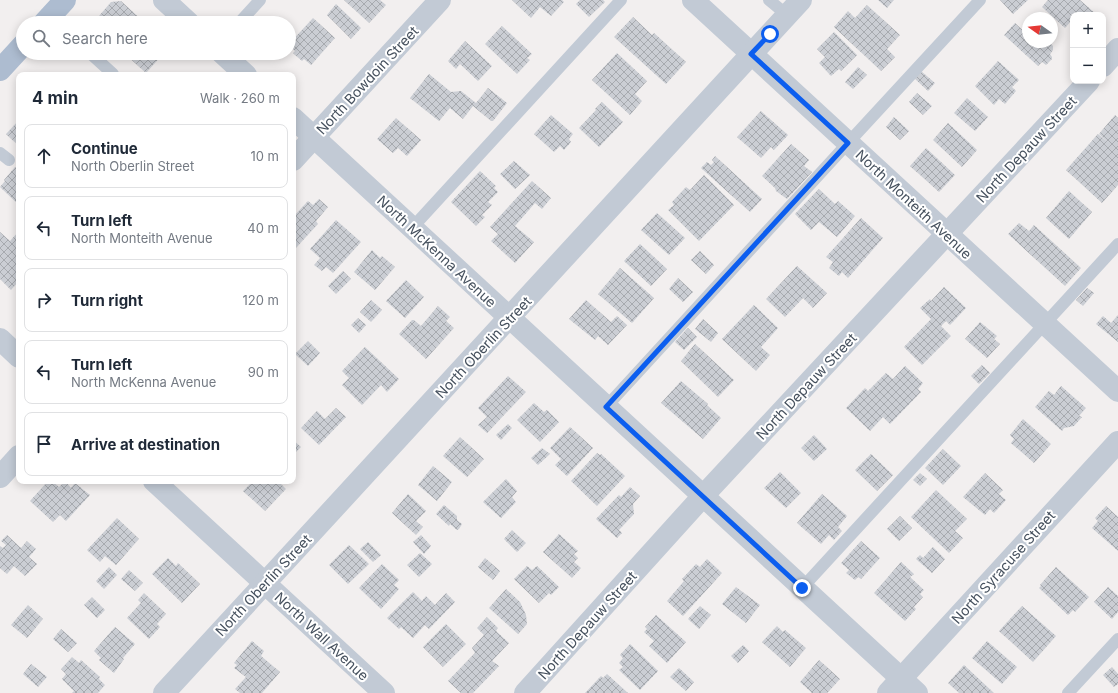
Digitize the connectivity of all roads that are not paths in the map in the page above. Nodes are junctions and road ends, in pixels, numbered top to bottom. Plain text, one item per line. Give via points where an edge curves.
1 (65, 0) edge
2 (164, 0) edge
3 (260, 0) edge
4 (440, 0) edge
5 (621, 0) edge
6 (693, 0) edge
7 (769, 0) edge
8 (980, 0) edge
9 (794, 8) edge
10 (54, 16) edge
11 (181, 16) edge
12 (245, 16) edge
13 (1118, 49) edge
14 (16, 53) edge
15 (751, 54) junction
16 (98, 60) edge
17 (230, 60) edge
18 (1106, 63) edge
19 (0, 70) edge
20 (111, 72) edge
21 (243, 72) edge
22 (1086, 84) edge
23 (296, 121) edge
24 (314, 137) junction
25 (848, 143) junction
26 (296, 157) edge
27 (412, 228) junction
28 (947, 234) junction
29 (1118, 244) edge
30 (509, 318) junction
31 (1044, 324) junction
32 (0, 339) edge
33 (16, 354) edge
34 (1118, 391) edge
35 (606, 407) junction
36 (1118, 442) edge
37 (16, 459) edge
38 (0, 477) edge
39 (157, 484) edge
40 (703, 496) junction
41 (265, 583) junction
42 (802, 588) junction
43 (1118, 639) edge
44 (902, 688) edge
45 (164, 693) edge
46 (384, 693) edge
47 (525, 693) edge
48 (1068, 693) edge

1 - 10 main road
2 - 11 street
3 - 12 lane
4 - 24 street, North Bowdoin Street
5 - 27 lane
6 - 15 street, North Monteith Avenue
7 - 9 lane
8 - 25 lane
9 - 15 street, North Oberlin Street
13 - 18 street
14 - 19 main road
15 - 25 street, North Monteith Avenue
15 - 30 street, North Oberlin Street
16 - 20 lane
17 - 21 street
22 - 28 street, North Depauw Street
23 - 24 street, North McKenna Avenue
24 - 26 street, North Bowdoin Street
24 - 27 street, North McKenna Avenue
25 - 28 street, North Monteith Avenue
25 - 35 lane
27 - 30 street, North McKenna Avenue
28 - 31 street, North Monteith Avenue
28 - 40 street, North Depauw Street
29 - 31 lane
30 - 35 street, North McKenna Avenue
30 - 41 street, North Oberlin Street
31 - 34 street, North Monteith Avenue
31 - 42 lane
32 - 33 street
35 - 40 street, North McKenna Avenue
36 - 44 street, North Syracuse Street
37 - 38 street
39 - 41 street, North Wall Avenue
40 - 42 street, North McKenna Avenue
40 - 47 street, North Depauw Street
41 - 45 street, North Oberlin Street
41 - 46 street, North Wall Avenue
42 - 44 street, North McKenna Avenue
43 - 48 lane

